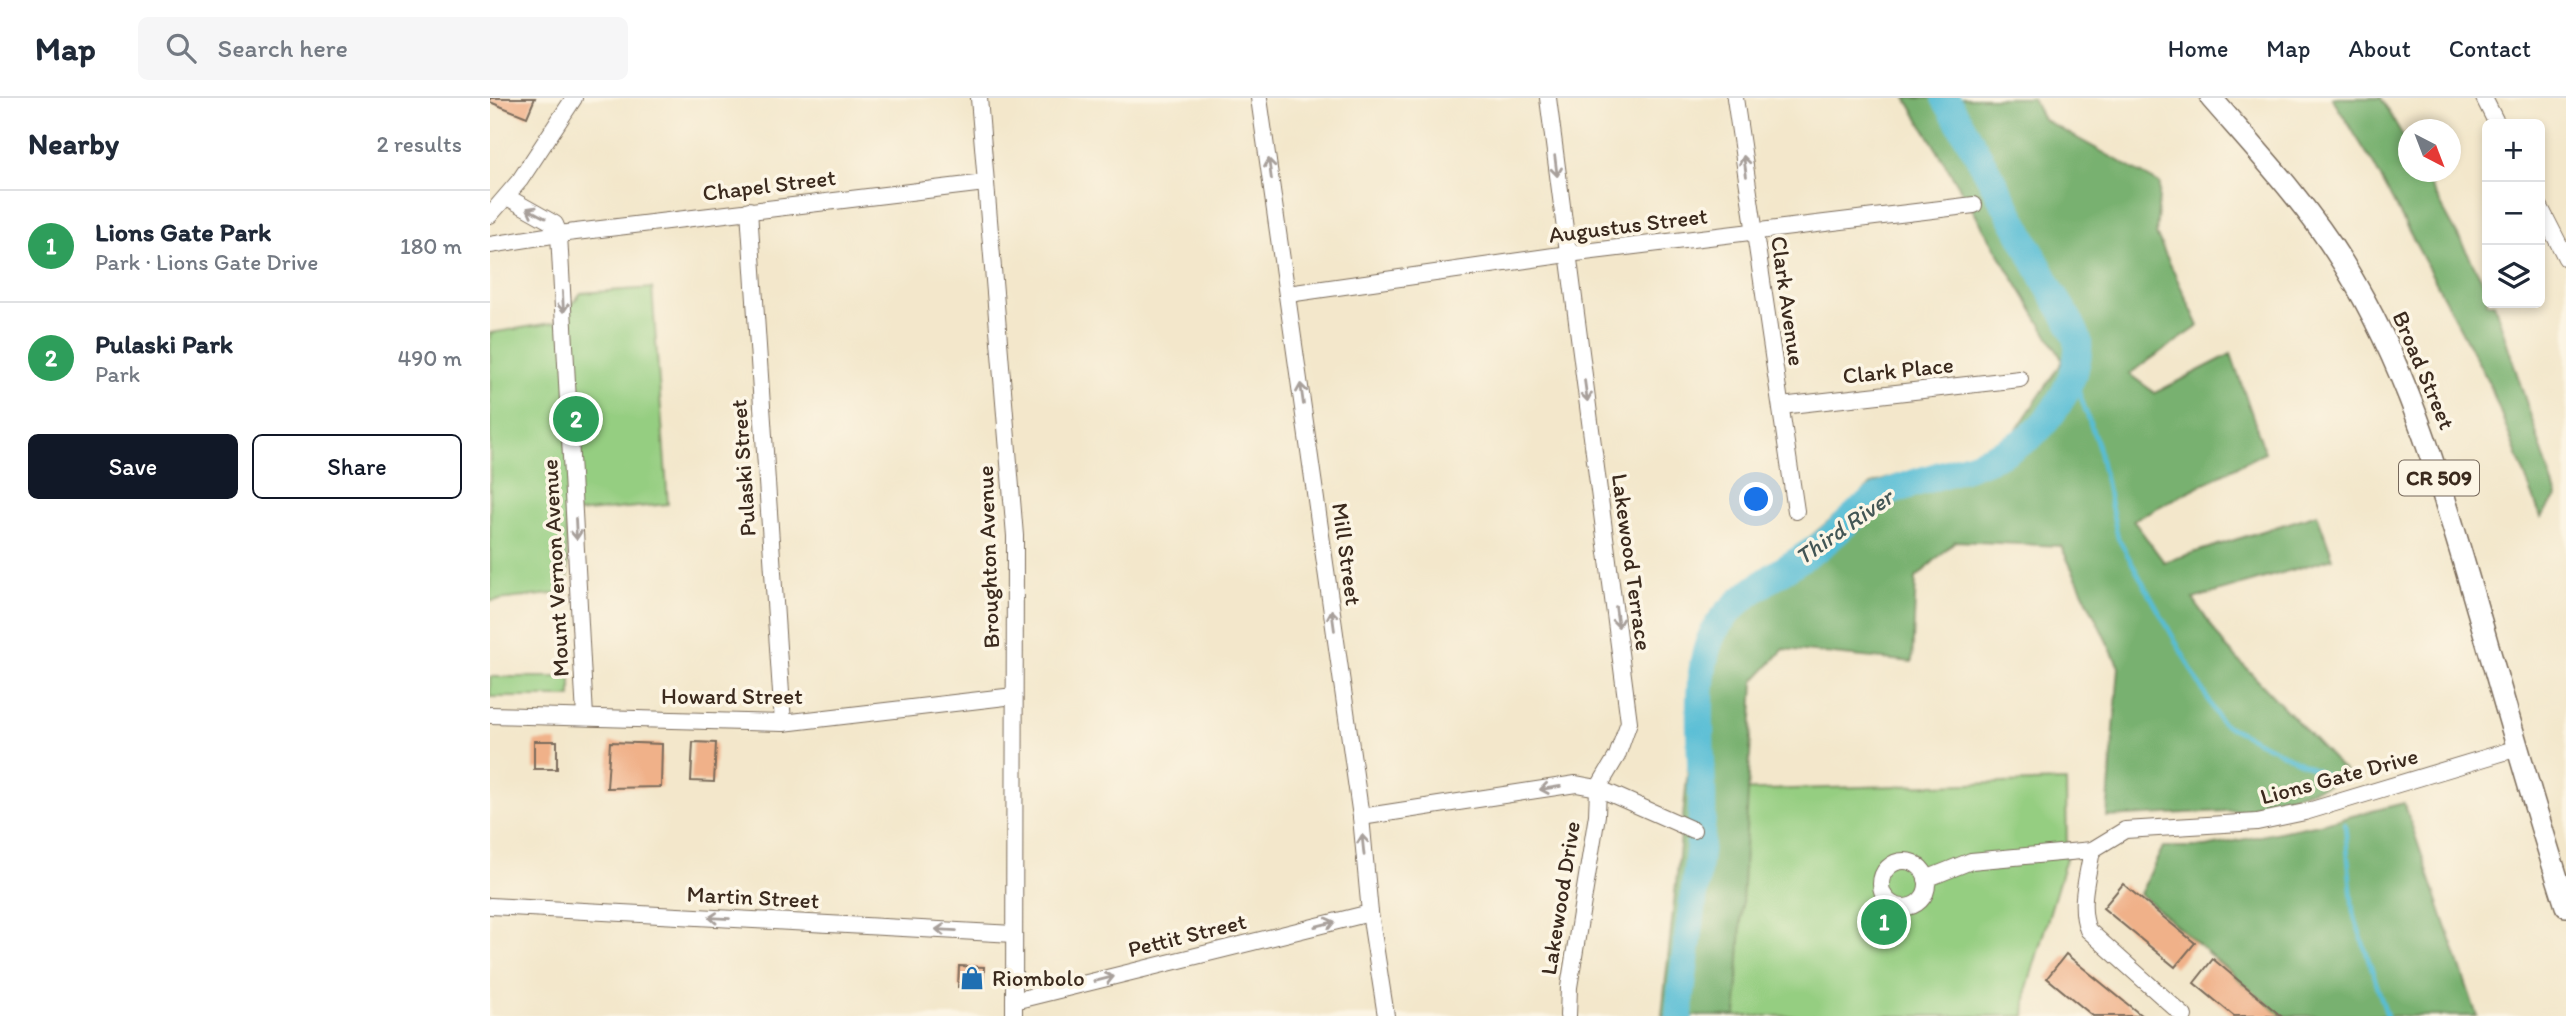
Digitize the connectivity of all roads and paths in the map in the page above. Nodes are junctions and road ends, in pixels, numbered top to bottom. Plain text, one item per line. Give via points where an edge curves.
1 (574, 98) edge
2 (979, 98) edge
3 (1259, 98) edge
4 (1548, 98) edge
5 (1735, 98) edge
6 (2211, 98) edge
7 (2484, 98) edge
8 (2494, 119) edge
9 (985, 183) junction
10 (507, 197) junction
11 (1974, 205) dead end
12 (749, 210) junction
13 (490, 215) edge
14 (2545, 217) edge
15 (1755, 233) junction
16 (559, 234) junction
17 (490, 245) edge
18 (1568, 254) junction
19 (2566, 258) edge
20 (1288, 294) junction
21 (2020, 379) dead end
22 (1781, 406) junction
23 (1796, 511) dead end
24 (1014, 696) junction
25 (490, 715) edge
26 (586, 717) junction
27 (783, 723) junction
28 (2518, 748) junction
29 (1598, 788) junction
30 (1361, 817) junction
31 (1693, 831) dead end
32 (2092, 850) junction
33 (2561, 873) edge
34 (1926, 879) dead end
35 (490, 906) edge
36 (2566, 906) edge
37 (1370, 913) junction
38 (1014, 934) junction
39 (1014, 1008) edge
40 (1386, 1016) edge
41 (1568, 1016) edge
42 (2184, 1016) edge

1 - 10 street
2 - 9 street, Broughton Avenue
20 -> 3 street, Mill Street
4 -> 18 street, Lakewood Terrace
15 -> 5 street, Clark Avenue
6 - 28 main road, Broad Street / CR 509 via 2318,227 2370,311 2395,362 2432,456
7 - 8 street
9 - 12 street, Chapel Street
9 - 24 street, Broughton Avenue via 1015,536
10 - 13 street
16 -> 10 street via 555,224
11 - 15 street, Augustus Street
12 - 16 street, Chapel Street
12 - 27 street, Pulaski Street
14 - 19 street
15 - 18 street, Augustus Street
15 - 22 street, Clark Avenue
16 - 17 street
16 -> 26 street, Mount Vernon Avenue
18 - 20 street, Augustus Street
18 -> 29 street, Lakewood Terrace via 1629,722
30 -> 20 street, Mill Street
21 - 22 street, Clark Place
22 - 23 street, Clark Avenue
24 - 27 street, Howard Street
24 - 38 street, Broughton Avenue
25 - 26 street, Howard Street
26 - 27 street, Howard Street
28 - 32 street, Lions Gate Drive via 2305,812 2257,822 2125,831
28 - 33 main road, Broad Street / CR 509
29 -> 30 street via 1576,784
29 - 31 street
29 - 41 street, Lakewood Drive
37 -> 30 street, Mill Street
32 - 34 street, Lions Gate Drive via 1970,861
32 - 42 street via 2084,902 2088,930
33 - 36 main road, Broad Street / CR 509
38 -> 35 street, Martin Street
39 -> 37 street, Pettit Street
37 - 40 street, Mill Street
38 - 39 street, Broughton Avenue

